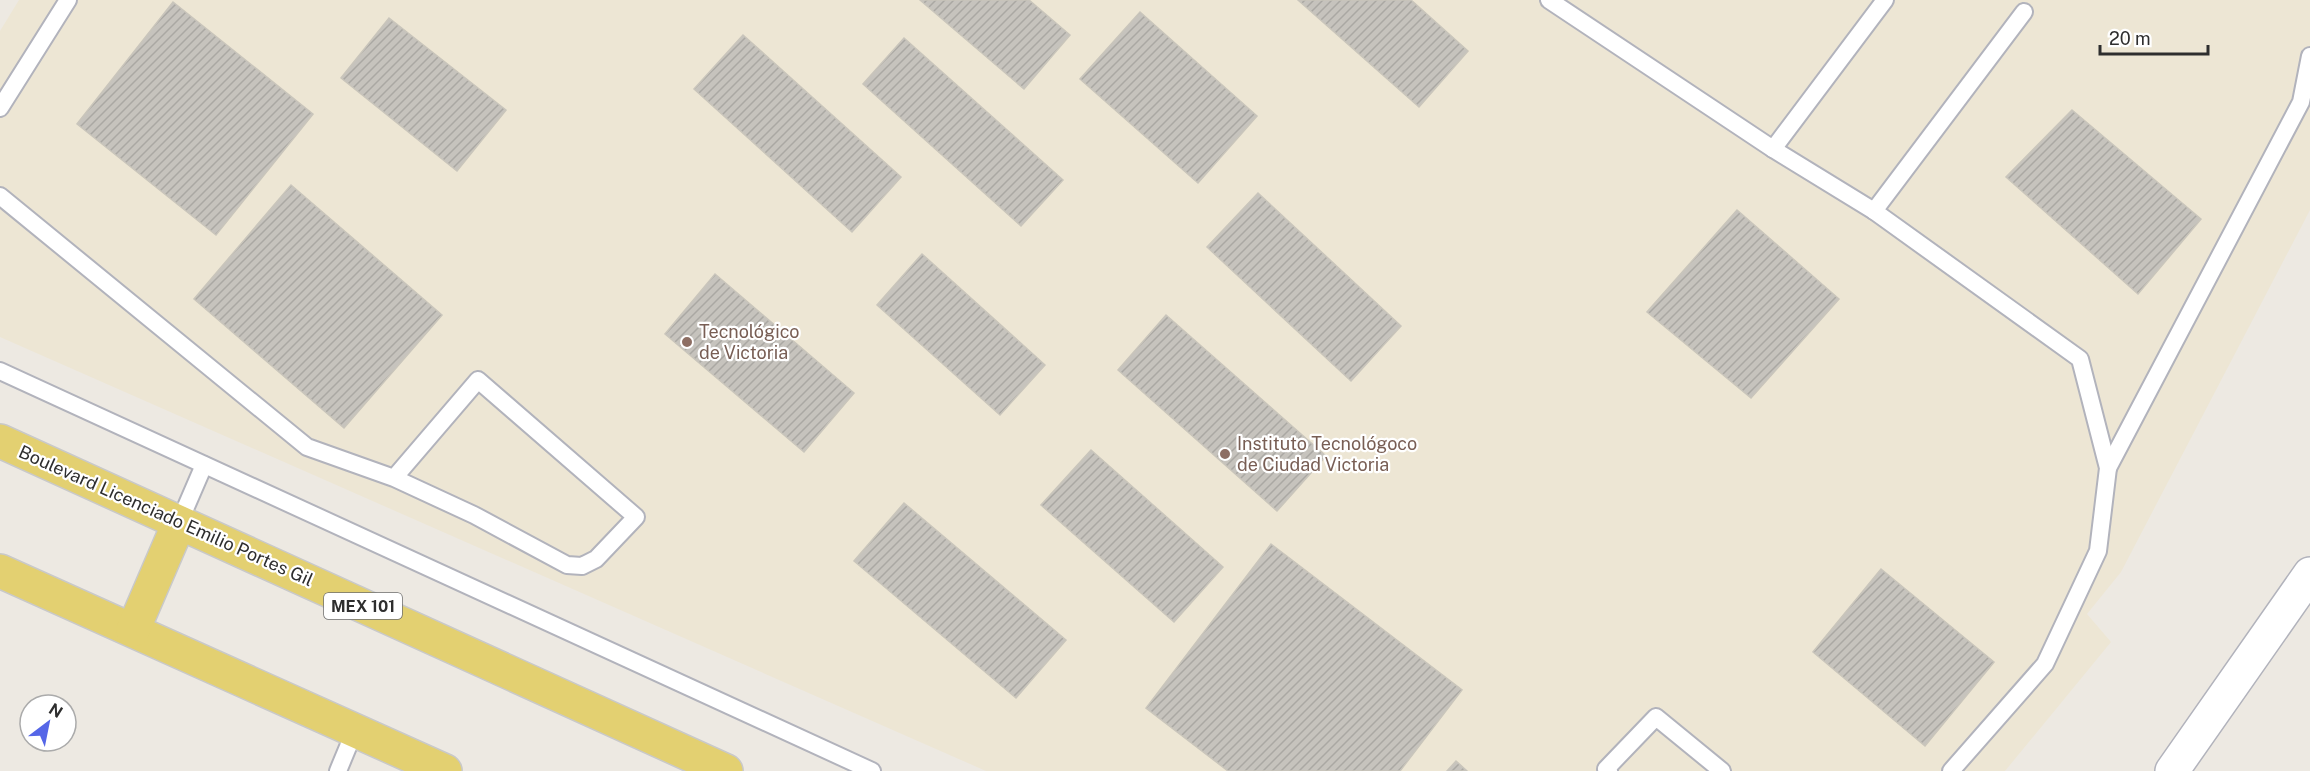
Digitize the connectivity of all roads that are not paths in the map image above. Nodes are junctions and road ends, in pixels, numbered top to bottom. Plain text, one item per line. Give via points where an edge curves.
1 (68, 0) edge
2 (1549, 0) edge
3 (1885, 0) edge
4 (2024, 12) dead end
5 (2310, 56) edge
6 (0, 108) edge
7 (1773, 149) junction
8 (0, 196) edge
9 (1874, 211) junction
10 (0, 371) edge
11 (0, 441) edge
12 (204, 465) junction
13 (2108, 468) junction
14 (394, 478) junction
15 (179, 523) junction
16 (0, 571) edge
17 (2306, 586) edge
18 (133, 630) junction
19 (355, 730) junction
20 (338, 771) edge
21 (445, 771) edge
22 (726, 771) edge
23 (872, 771) edge
24 (1608, 771) edge
25 (1722, 771) edge
26 (1951, 771) edge
27 (2172, 771) edge

1 - 6 lane
2 - 7 lane
3 - 7 lane
4 - 9 lane
5 - 13 lane via 2301,102
7 - 9 lane
8 - 14 lane via 307,447
9 - 13 lane via 2080,359
10 - 12 lane
11 - 15 main road, Boulevard Licenciado Emilio Portes Gil / MEX 101
12 - 15 lane
12 - 23 lane
13 - 26 lane via 2098,551 2045,664
14 - 14 lane via 478,380 636,517 596,559 582,566 567,565
15 - 18 main road
15 - 22 main road, Boulevard Licenciado Emilio Portes Gil / MEX 101
16 - 18 main road
17 - 27 street
18 - 19 main road
19 - 20 lane
19 - 21 main road
24 - 25 lane via 1656,717

